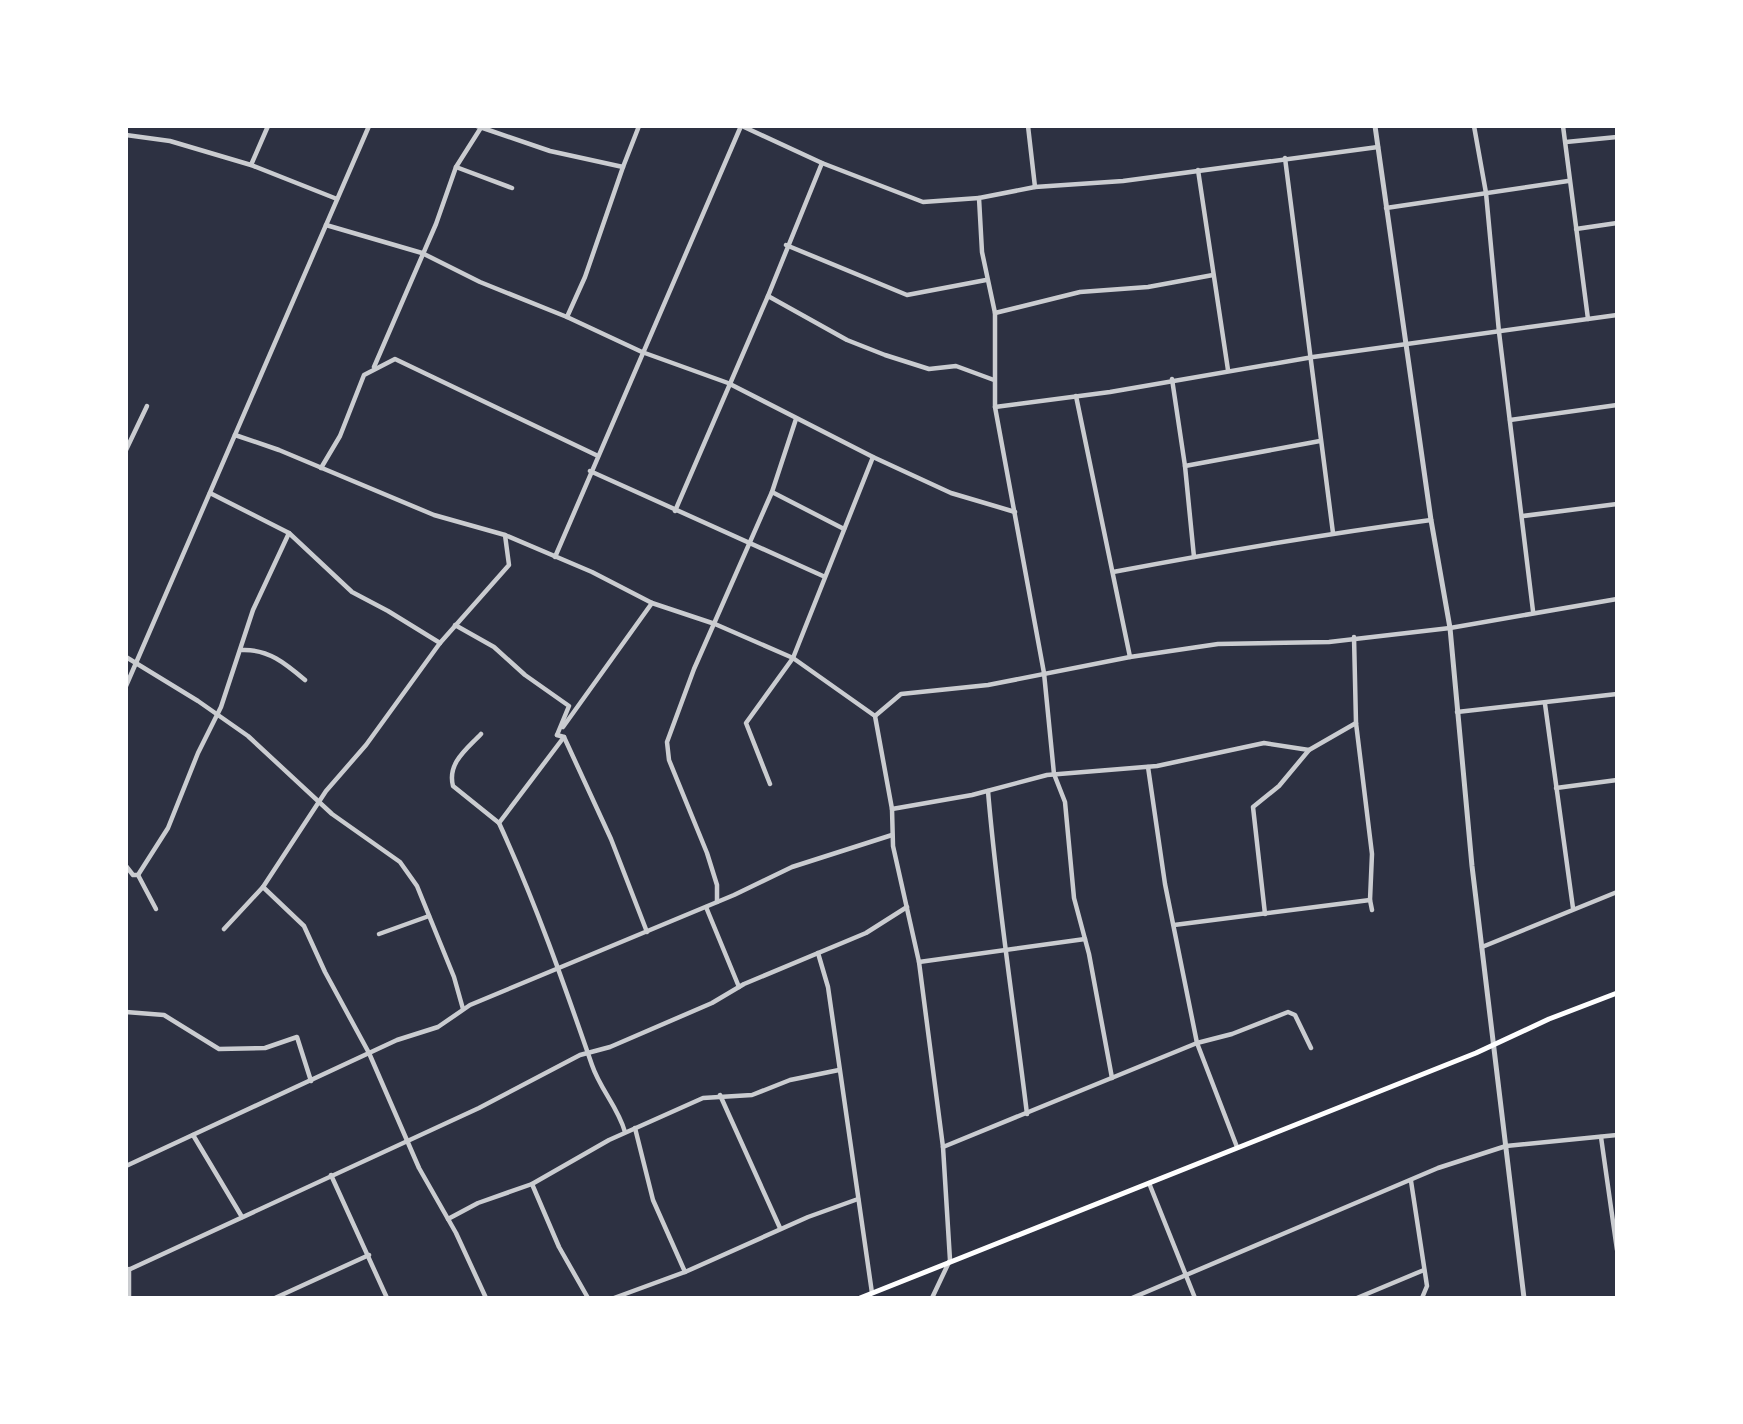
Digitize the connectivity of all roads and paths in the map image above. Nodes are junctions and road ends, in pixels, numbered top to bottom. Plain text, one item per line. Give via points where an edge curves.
1 (268, 126) edge
2 (369, 126) edge
3 (480, 126) edge
4 (639, 126) edge
5 (742, 126) edge
6 (1028, 126) edge
7 (1375, 126) edge
8 (1474, 126) edge
9 (1563, 126) edge
10 (126, 135) edge
11 (1617, 137) edge
12 (1565, 142) junction
13 (1378, 147) junction
14 (1285, 158) junction
15 (822, 163) junction
16 (251, 165) junction
17 (456, 167) junction
18 (623, 167) junction
19 (1198, 170) junction
20 (1569, 181) junction
21 (1035, 187) junction
22 (512, 188) dead end
23 (1486, 193) junction
24 (979, 198) junction
25 (337, 199) junction
26 (1386, 208) junction
27 (1617, 223) edge
28 (326, 225) junction
29 (1576, 229) junction
30 (786, 245) junction
31 (422, 253) junction
32 (1213, 275) junction
33 (986, 280) junction
34 (768, 296) junction
35 (995, 313) junction
36 (1617, 315) edge
37 (567, 317) junction
38 (1588, 319) junction
39 (1499, 332) junction
40 (1407, 344) junction
41 (642, 352) junction
42 (1313, 357) junction
43 (374, 368) junction
44 (1228, 370) junction
45 (1172, 379) junction
46 (994, 380) junction
47 (728, 383) junction
48 (1076, 396) junction
49 (1617, 405) edge
50 (147, 406) dead end
51 (995, 407) junction
52 (796, 419) junction
53 (1510, 420) junction
54 (235, 435) junction
55 (1320, 441) junction
56 (126, 450) edge
57 (596, 456) junction
58 (873, 457) junction
59 (1185, 466) junction
60 (321, 468) junction
61 (590, 471) junction
62 (772, 492) junction
63 (209, 493) junction
64 (1617, 504) edge
65 (675, 511) junction
66 (1015, 512) junction
67 (1523, 516) junction
68 (1431, 520) junction
69 (844, 529) junction
70 (289, 533) junction
71 (1333, 533) junction
72 (505, 535) junction
73 (749, 541) junction
74 (555, 557) junction
75 (1194, 557) junction
76 (1113, 572) junction
77 (823, 576) junction
78 (1617, 599) edge
79 (652, 603) junction
80 (1534, 612) junction
81 (715, 624) junction
82 (455, 625) junction
83 (1450, 628) junction
84 (1354, 637) junction
85 (440, 643) junction
86 (242, 650) junction
87 (126, 657) edge
88 (1130, 657) junction
89 (793, 658) junction
90 (138, 663) junction
91 (1044, 673) junction
92 (305, 680) dead end
93 (126, 686) edge
94 (1617, 694) edge
95 (1545, 704) junction
96 (1457, 712) junction
97 (218, 714) junction
98 (875, 716) junction
99 (1356, 723) junction
100 (481, 734) dead end
101 (557, 735) junction
102 (564, 737) junction
103 (1309, 750) junction
104 (1148, 767) junction
105 (1054, 774) junction
106 (1617, 779) edge
107 (770, 784) dead end
108 (1556, 789) junction
109 (988, 791) junction
110 (318, 802) junction
111 (892, 809) junction
112 (499, 823) junction
113 (892, 835) junction
114 (126, 866) edge
115 (138, 875) junction
116 (263, 887) junction
117 (1617, 892) edge
118 (1370, 900) junction
119 (717, 902) junction
120 (706, 907) junction
121 (907, 907) junction
122 (1573, 908) junction
123 (156, 909) dead end
124 (1372, 911) dead end
125 (1265, 914) junction
126 (429, 916) junction
127 (1174, 925) junction
128 (224, 929) dead end
129 (647, 932) junction
130 (379, 934) dead end
131 (1085, 939) junction
132 (1482, 947) junction
133 (1008, 951) junction
134 (818, 953) junction
135 (919, 962) junction
136 (558, 969) junction
137 (739, 987) junction
138 (1617, 993) edge
139 (463, 1009) junction
140 (126, 1012) edge
141 (1197, 1043) junction
142 (1492, 1045) junction
143 (1311, 1048) dead end
144 (369, 1052) junction
145 (589, 1052) junction
146 (839, 1070) junction
147 (1112, 1078) junction
148 (311, 1081) junction
149 (720, 1096) junction
150 (1027, 1114) junction
151 (635, 1128) junction
152 (625, 1132) junction
153 (193, 1135) junction
154 (1617, 1135) edge
155 (1601, 1137) junction
156 (408, 1138) junction
157 (1507, 1146) junction
158 (943, 1147) junction
159 (1237, 1147) junction
160 (126, 1166) edge
161 (331, 1175) junction
162 (1411, 1181) junction
163 (1149, 1183) junction
164 (532, 1184) junction
165 (858, 1199) junction
166 (242, 1217) junction
167 (448, 1219) junction
168 (1615, 1223) edge
169 (780, 1228) junction
170 (1617, 1251) edge
171 (369, 1255) junction
172 (950, 1260) junction
173 (127, 1270) edge
174 (1424, 1270) junction
175 (685, 1272) junction
176 (1186, 1274) junction
177 (290, 1291) junction
178 (872, 1293) junction
179 (129, 1298) edge
180 (275, 1298) edge
181 (293, 1298) edge
182 (387, 1298) edge
183 (486, 1298) edge
184 (588, 1298) edge
185 (614, 1298) edge
186 (859, 1298) edge
187 (932, 1298) edge
188 (1132, 1298) edge
189 (1195, 1298) edge
190 (1357, 1298) edge
191 (1422, 1298) edge
192 (1524, 1298) edge

1 - 16 street
2 - 25 street
3 - 17 street
3 - 18 street via 551,151
4 - 18 street
5 - 15 street
5 - 41 street
6 - 21 street
7 - 13 street
8 - 23 street
9 - 12 street
10 - 16 street via 170,141
11 - 12 street
12 - 20 street
13 - 14 street
13 - 26 street
14 - 19 street
14 - 42 street
15 - 24 street via 923,202
15 - 30 street
16 - 25 street
17 - 22 street
17 - 31 street
18 - 37 street
19 - 21 street
19 - 32 street
20 - 23 street
20 - 29 street
21 - 24 street
23 - 26 street
23 - 39 street
24 - 33 street
25 - 28 street
26 - 40 street
27 - 29 street
28 - 31 street
28 - 54 street
29 - 38 street
30 - 33 street via 907,295
30 - 34 street
31 - 37 street
31 - 43 street
32 - 35 street via 1148,287 1080,292
32 - 44 street
33 - 35 street
34 - 46 street via 847,340 885,355 929,369 956,366
34 - 47 street
35 - 46 street
36 - 38 street
37 - 41 street
38 - 39 street
39 - 40 street
39 - 53 street
40 - 42 street
40 - 68 street
41 - 47 street
41 - 57 street
42 - 44 street
42 - 55 street
43 - 57 street via 395,359
43 - 60 street via 364,374 340,436
44 - 45 street
45 - 48 street
45 - 59 street
46 - 51 street
47 - 52 street
47 - 65 street
48 - 51 street
48 - 76 street
49 - 53 street
50 - 56 street
51 - 66 street
52 - 58 street
52 - 62 street
53 - 67 street
54 - 60 street
54 - 63 street
55 - 59 street
55 - 71 street
57 - 61 street
58 - 66 street via 951,493
58 - 69 street
59 - 75 street
60 - 72 street via 433,515
61 - 65 street
61 - 74 street
62 - 69 street
62 - 73 street
63 - 70 street
63 - 90 street
64 - 67 street
65 - 73 street
66 - 91 street
67 - 80 street
68 - 71 street
68 - 83 street
69 - 77 street
70 - 85 street via 352,592
70 - 86 street via 253,610
71 - 75 street
72 - 74 street
72 - 82 street via 509,565
73 - 77 street
73 - 81 street
74 - 79 street
75 - 76 street
76 - 88 street
77 - 89 street
78 - 80 street
79 - 81 street
79 - 101 street
80 - 83 street
81 - 89 street
81 - 119 street via 694,669 667,750 713,871
82 - 85 street
82 - 101 street via 494,647 569,706
83 - 84 street
83 - 96 street
84 - 88 street via 1329,642 1218,644
84 - 99 street
85 - 110 street
86 - 92 street via 270,655
86 - 97 street
87 - 90 street
88 - 91 street
89 - 98 street
89 - 107 street via 746,723
90 - 93 street
90 - 97 street
91 - 98 street via 988,685 901,694
91 - 105 street
94 - 95 street
95 - 96 street
95 - 108 street
96 - 132 street
97 - 110 street via 259,745
97 - 115 street via 168,828
98 - 111 street
99 - 103 street
99 - 118 street via 1371,854
100 - 112 street via 456,761 451,779 453,786
101 - 102 street
102 - 112 street
102 - 129 street
103 - 104 street via 1264,743
103 - 125 street via 1254,807
104 - 105 street
104 - 127 street
105 - 109 street
105 - 131 street via 1065,802 1070,877
106 - 108 street
108 - 122 street
109 - 111 street
109 - 133 street via 993,863
110 - 116 street
110 - 126 street via 400,862 417,886
111 - 113 street
112 - 136 street
113 - 119 street via 792,867
113 - 121 street
114 - 115 street
115 - 123 street
116 - 128 street
116 - 144 street via 304,926
117 - 122 street
118 - 124 street
118 - 125 street
119 - 120 street
120 - 129 street
120 - 137 street
121 - 134 street via 884,924
121 - 135 street
122 - 132 street
125 - 127 street
126 - 130 street
126 - 139 street
127 - 141 street
129 - 136 street
131 - 133 street
131 - 147 street
132 - 142 street
133 - 135 street
133 - 150 street
134 - 137 street
134 - 146 street via 828,987
135 - 158 street
136 - 139 street
136 - 145 street
137 - 145 street via 712,1003
138 - 142 main road
139 - 144 street via 438,1027
140 - 148 street via 164,1015 219,1049 265,1048 297,1037
141 - 143 street via 1291,1012
141 - 147 street
141 - 159 street
142 - 157 street
142 - 159 main road
144 - 148 street
144 - 156 street
145 - 152 street
145 - 156 street
146 - 149 street via 790,1080 751,1095
146 - 165 street
147 - 150 street
148 - 153 street
149 - 151 street via 703,1098
149 - 169 street
150 - 158 street
151 - 152 street
151 - 175 street via 653,1200
152 - 164 street
153 - 160 street
153 - 166 street
154 - 155 street
155 - 157 street
155 - 168 street
156 - 161 street
156 - 167 street
157 - 162 street
157 - 192 street
158 - 172 street
159 - 163 main road
161 - 166 street
161 - 171 street
162 - 174 street
162 - 176 street
163 - 172 main road
163 - 176 street
164 - 167 street
164 - 184 street via 559,1247
165 - 169 street
165 - 178 street
166 - 173 street
167 - 183 street
168 - 170 street
169 - 175 street
171 - 177 street
171 - 182 street
172 - 178 main road
172 - 187 street
173 - 179 street
174 - 190 street
174 - 191 street via 1427,1286
175 - 185 street
176 - 188 street
176 - 189 street
177 - 180 street
177 - 181 street
178 - 186 main road

